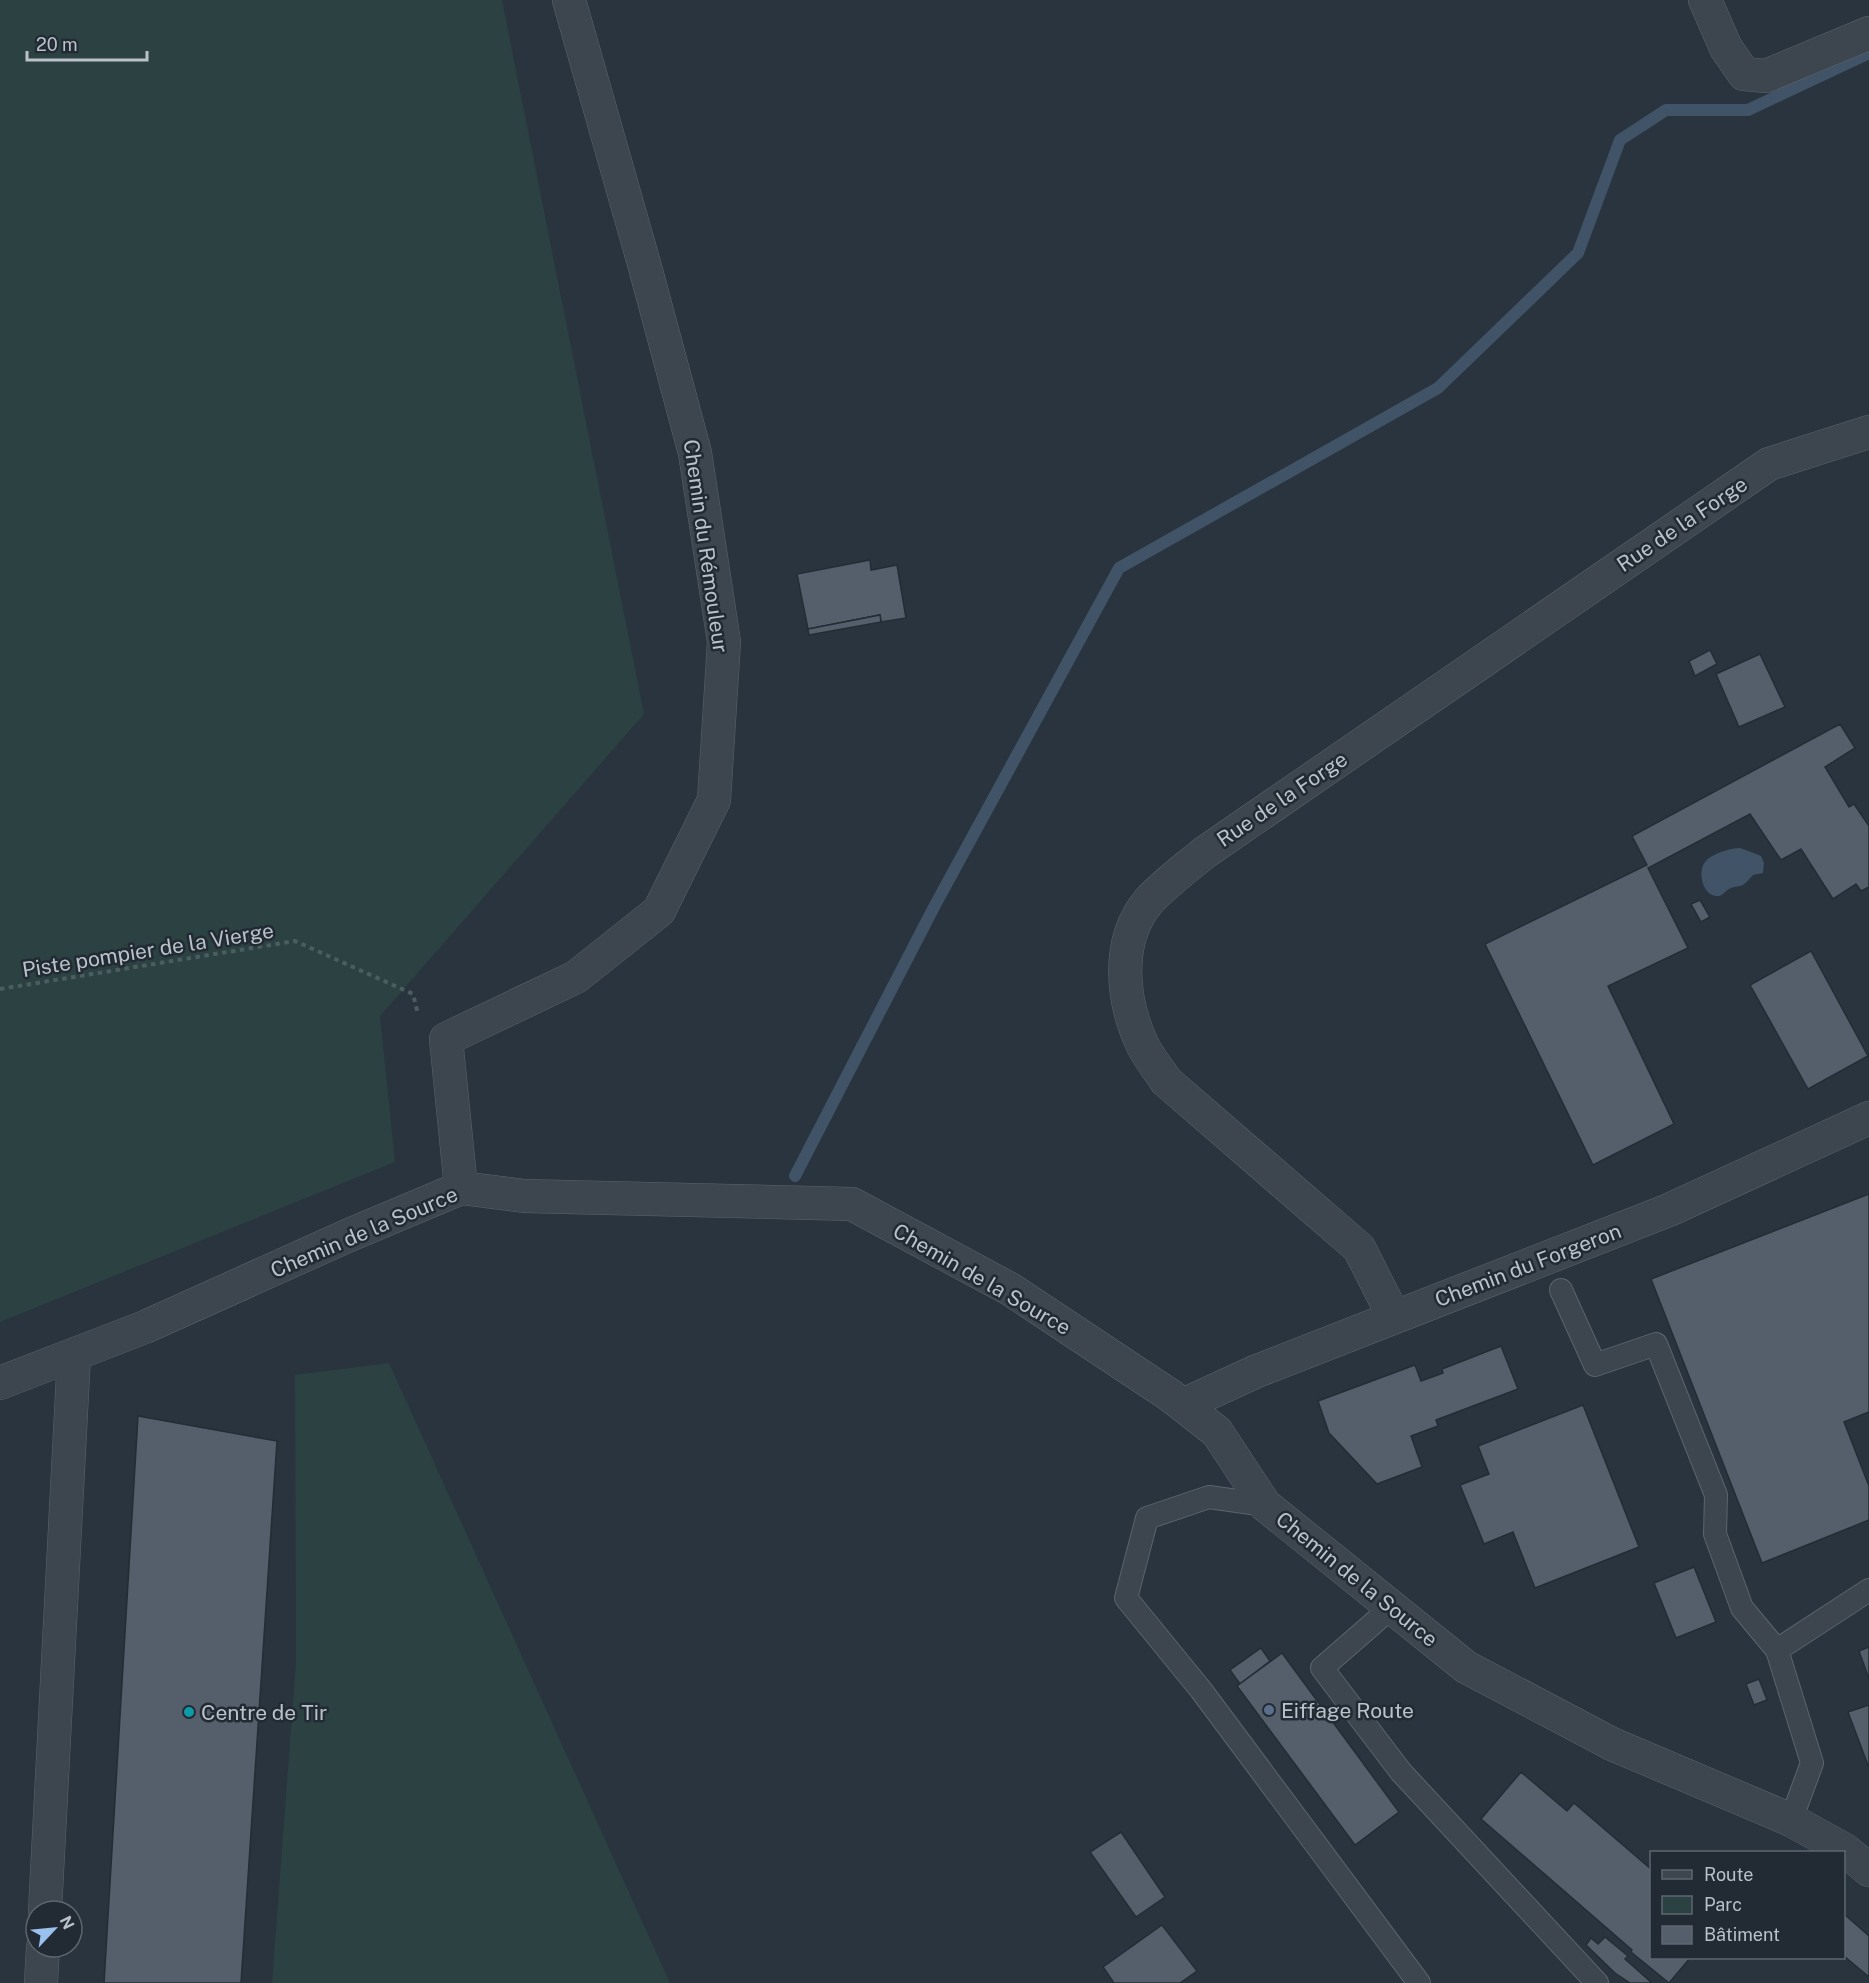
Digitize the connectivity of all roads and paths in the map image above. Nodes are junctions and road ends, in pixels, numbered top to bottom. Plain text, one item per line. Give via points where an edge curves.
1 (569, 0) edge
2 (1706, 0) edge
3 (1869, 33) edge
4 (1869, 432) edge
5 (0, 989) edge
6 (419, 1017) dead end
7 (1869, 1118) edge
8 (460, 1188) junction
9 (1561, 1290) dead end
10 (1394, 1317) junction
11 (74, 1354) junction
12 (0, 1383) edge
13 (1183, 1405) junction
14 (1265, 1505) junction
15 (1869, 1590) edge
16 (1392, 1607) junction
17 (1777, 1650) junction
18 (1791, 1820) junction
19 (1869, 1870) edge
20 (46, 1899) edge
21 (42, 1959) edge
22 (41, 1983) edge
23 (1419, 1983) edge
24 (1597, 1983) edge

1 - 8 street, Chemin du Rémouleur via 695,453 724,642 714,800 659,911 576,977 446,1039
2 - 3 street via 1726,48 1744,74 1766,76
4 - 10 street, Rue de la Forge via 1769,464 1204,853 1148,903 1129,936 1125,975 1129,1010 1143,1047 1166,1081 1359,1248
5 - 6 path, Piste pompier de la Vierge via 295,941 413,994
7 - 10 street, Chemin du Forgeron via 1669,1210
8 - 11 street, Chemin de la Source via 145,1327
8 - 13 street, Chemin de la Source via 524,1196 852,1204 1010,1289
9 - 17 lane via 1595,1365 1656,1344 1716,1496 1715,1534 1742,1608
10 - 13 street, Chemin du Forgeron
11 - 12 street, Chemin de la Source
11 - 20 street
13 - 14 street, Chemin de la Source via 1217,1432
14 - 16 street, Chemin de la Source
14 - 23 lane via 1209,1497 1147,1518 1126,1598 1201,1690
15 - 17 lane
16 - 18 street, Chemin de la Source via 1466,1667 1612,1744
16 - 24 lane via 1322,1668 1401,1772
17 - 18 lane via 1812,1763
18 - 19 street, Chemin de la Source via 1845,1851
21 - 22 street

